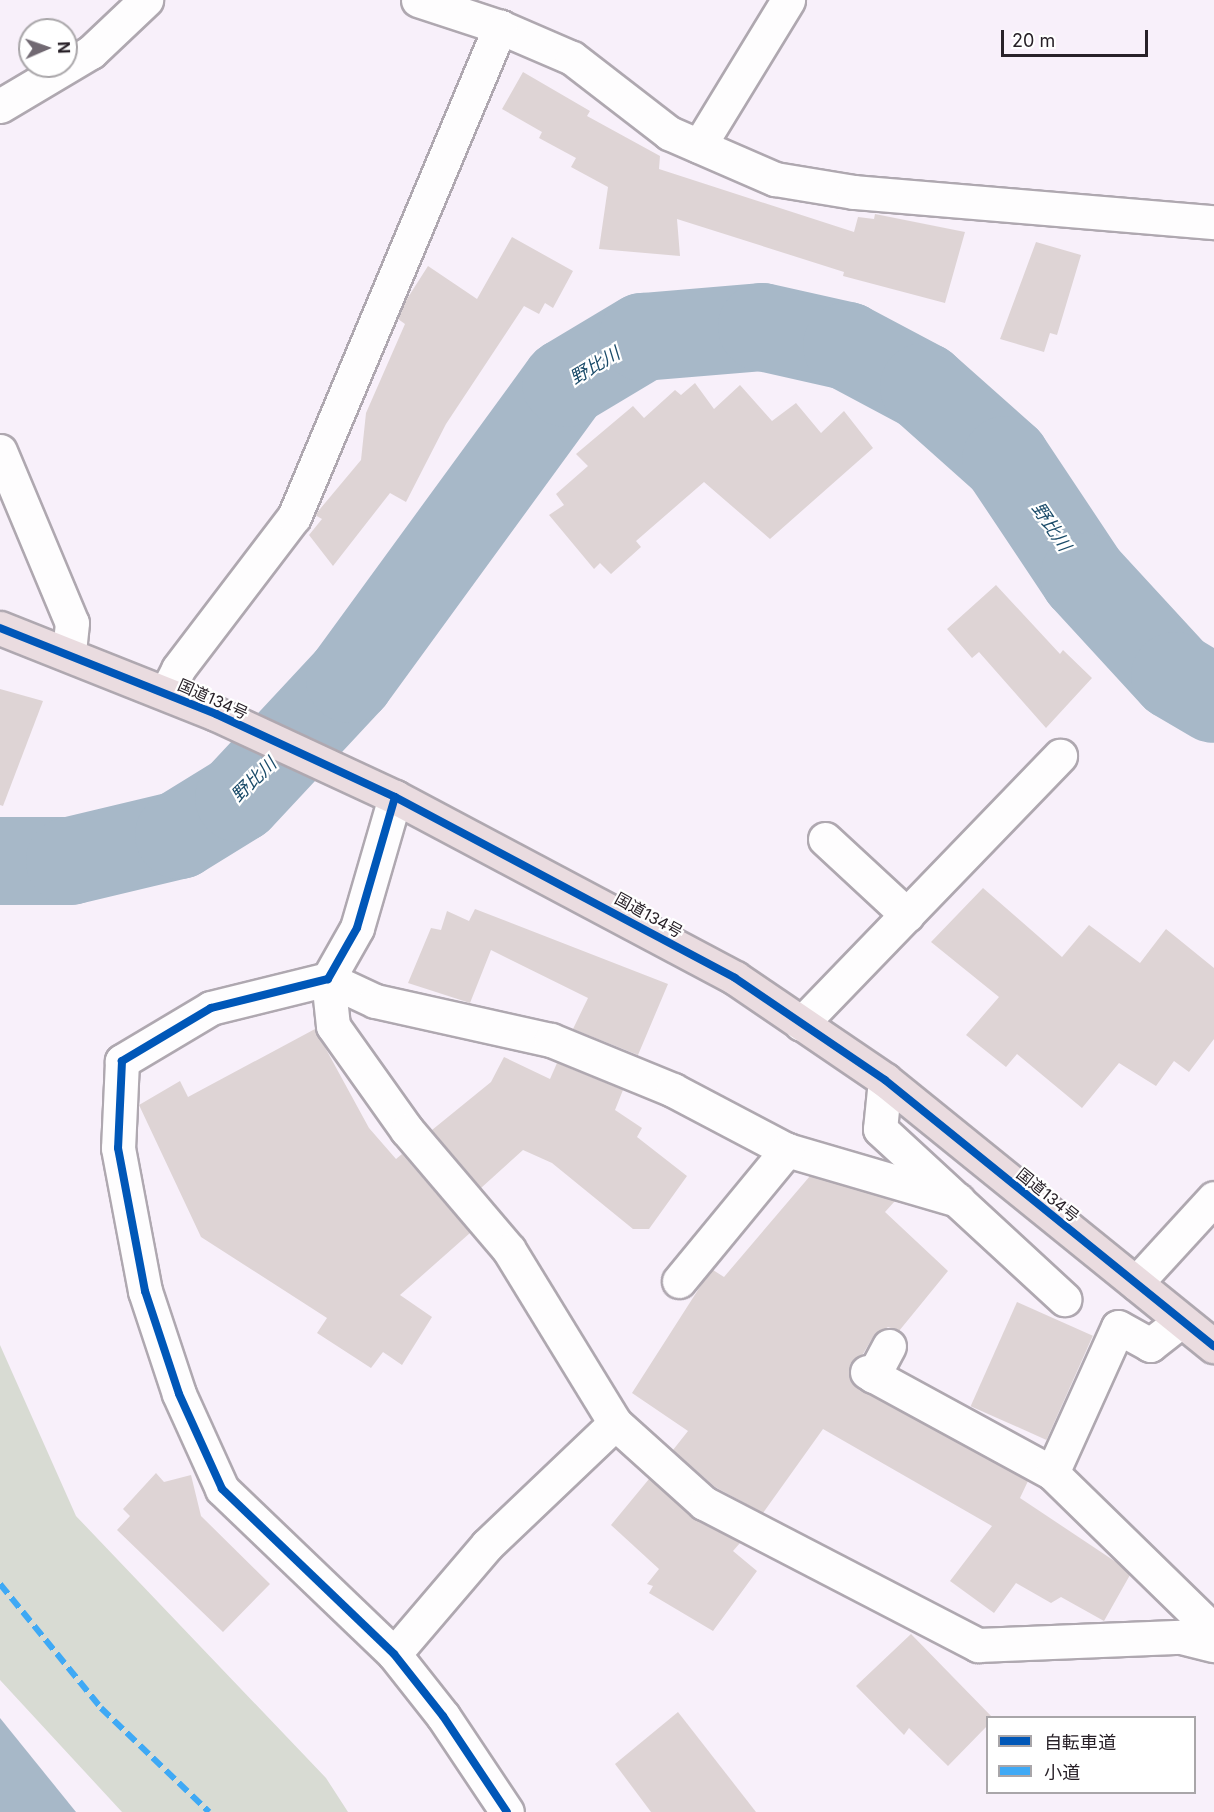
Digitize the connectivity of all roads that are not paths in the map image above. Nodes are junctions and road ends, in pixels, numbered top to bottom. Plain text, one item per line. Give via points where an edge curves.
1 (146, 0) edge
2 (418, 0) edge
3 (788, 0) edge
4 (500, 27) junction
5 (0, 106) edge
6 (699, 146) junction
7 (1214, 222) edge
8 (0, 451) edge
9 (0, 628) edge
10 (69, 653) junction
11 (166, 693) junction
12 (1060, 756) dead end
13 (394, 797) junction
14 (825, 839) dead end
15 (907, 915) junction
16 (328, 979) junction
17 (801, 1024) junction
18 (885, 1080) junction
19 (787, 1150) junction
20 (1214, 1198) edge
21 (958, 1200) junction
22 (679, 1281) dead end
23 (1136, 1283) junction
24 (1065, 1299) dead end
25 (1181, 1321) junction
26 (889, 1346) dead end
27 (1214, 1346) edge
28 (615, 1423) junction
29 (1052, 1473) junction
30 (1214, 1631) edge
31 (1214, 1645) edge
32 (394, 1654) junction
33 (507, 1812) edge

1 - 5 street via 91,52
2 - 4 street
3 - 6 street
4 - 6 street via 572,58 669,133
4 - 11 street via 294,517 178,669
6 - 7 street via 775,179 854,192
8 - 10 street via 72,623
9 - 10 highway, 国道134号
10 - 11 highway, 国道134号
11 - 13 highway, 国道134号
12 - 15 street
13 - 16 street via 357,928
13 - 17 highway, 国道134号 via 735,978
14 - 15 street
15 - 17 street
16 - 19 street via 375,1001 551,1040 673,1090
16 - 28 street via 333,1026 407,1130 509,1250
16 - 32 street via 210,1008 122,1061 118,1149 145,1291 179,1394 222,1489
17 - 18 highway, 国道134号
18 - 21 street via 880,1129
18 - 23 highway, 国道134号
19 - 21 street
19 - 22 street
20 - 23 street
21 - 24 street
23 - 25 highway, 国道134号
25 - 27 highway, 国道134号
25 - 29 street via 1150,1345 1118,1327
26 - 29 street via 870,1374
28 - 31 street via 704,1503 978,1645 1181,1637
28 - 32 street via 487,1545
29 - 30 street
32 - 33 street via 443,1716

